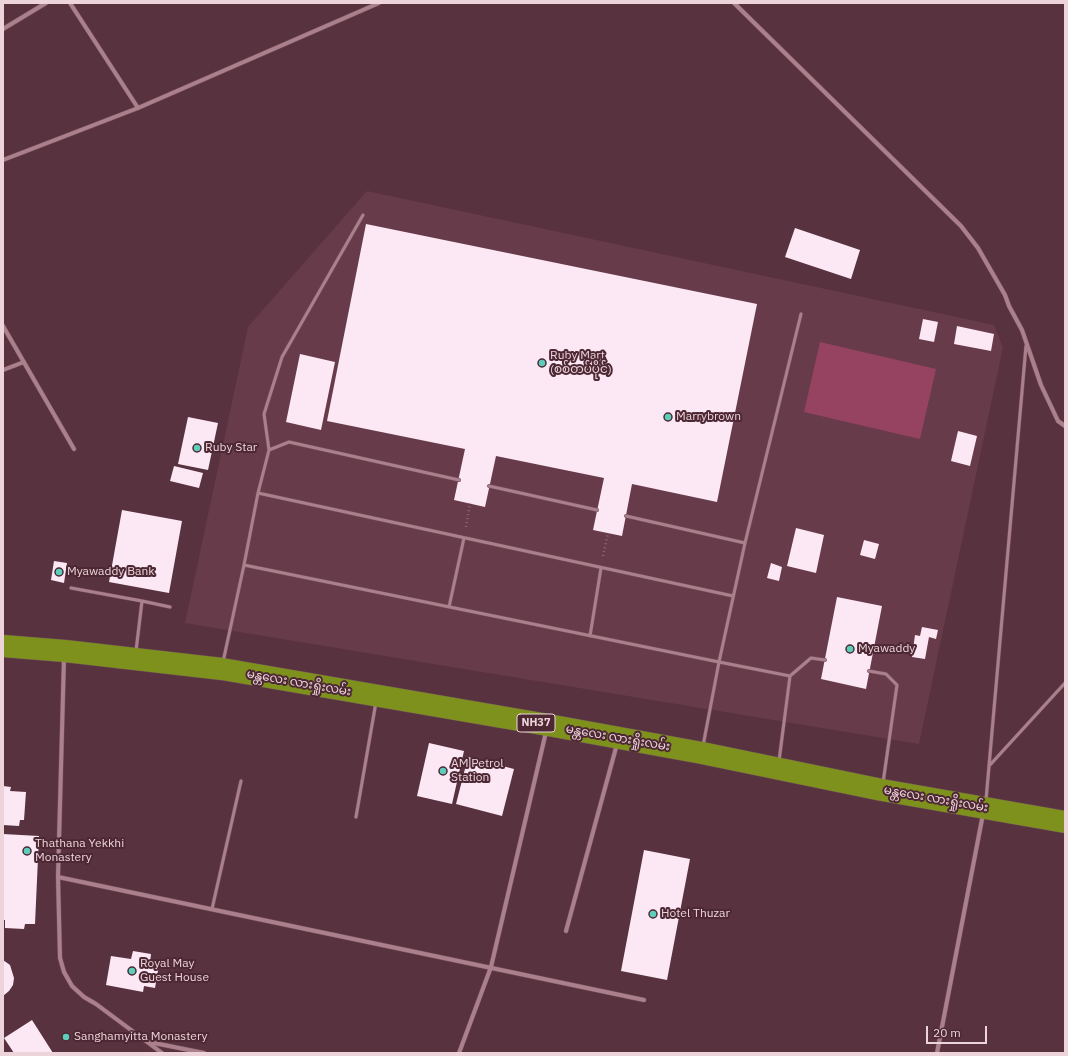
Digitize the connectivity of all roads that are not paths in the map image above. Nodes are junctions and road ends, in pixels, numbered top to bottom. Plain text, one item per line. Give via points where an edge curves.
1 (46, 3) edge
2 (70, 3) edge
3 (379, 3) edge
4 (734, 3) edge
5 (3, 29) edge
6 (138, 108) junction
7 (3, 160) edge
8 (363, 214) dead end
9 (801, 314) dead end
10 (3, 326) edge
11 (1027, 344) junction
12 (24, 362) junction
13 (3, 370) edge
14 (1065, 426) edge
15 (74, 448) dead end
16 (269, 450) junction
17 (459, 480) dead end
18 (489, 486) dead end
19 (258, 493) junction
20 (597, 510) dead end
21 (626, 516) dead end
22 (464, 538) junction
23 (745, 543) junction
24 (244, 565) junction
25 (601, 568) junction
26 (71, 588) dead end
27 (733, 596) junction
28 (142, 601) junction
29 (170, 607) dead end
30 (449, 607) junction
31 (590, 636) junction
32 (3, 646) edge
33 (64, 651) junction
34 (135, 658) junction
35 (825, 660) dead end
36 (719, 662) junction
37 (222, 669) junction
38 (869, 671) dead end
39 (790, 676) junction
40 (1065, 683) edge
41 (377, 696) junction
42 (548, 725) junction
43 (619, 738) junction
44 (702, 753) junction
45 (989, 766) junction
46 (778, 769) junction
47 (240, 781) dead end
48 (882, 790) junction
49 (985, 808) junction
50 (356, 817) dead end
51 (1065, 822) edge
52 (58, 877) junction
53 (212, 909) junction
54 (566, 931) dead end
55 (491, 967) junction
56 (644, 1000) dead end
57 (148, 1042) junction
58 (162, 1053) edge
59 (204, 1053) edge
60 (459, 1053) edge
61 (937, 1053) edge

1 - 5 street
2 - 6 street
3 - 6 street
4 - 11 street via 961,226 978,248 1005,295
6 - 7 street
8 - 16 lane via 282,357 264,414
9 - 23 lane
10 - 12 street
11 - 14 street via 1041,385 1058,421
11 - 45 lane
12 - 13 street
12 - 15 street
16 - 17 lane via 289,442
16 - 19 lane
18 - 20 lane
19 - 22 lane
19 - 24 lane
21 - 23 lane
22 - 25 lane
22 - 30 lane
23 - 27 lane
24 - 30 lane
24 - 37 lane
25 - 27 lane
25 - 31 lane
26 - 28 lane
27 - 36 lane
28 - 29 lane
28 - 34 lane
30 - 31 lane
31 - 36 lane
32 - 33 highway, မန္တလေး လားရှိုးလမ်း / NH37
33 - 34 highway, မန္တလေး လားရှိုးလမ်း / NH37
33 - 52 street
34 - 37 highway, မန္တလေး လားရှိုးလမ်း / NH37
35 - 39 lane via 811,658
36 - 39 lane
36 - 44 lane
37 - 41 highway, မန္တလေး လားရှိုးလမ်း / NH37
38 - 48 lane via 886,674 897,685
39 - 46 lane
40 - 45 lane
41 - 42 highway, မန္တလေး လားရှိုးလမ်း / NH37
41 - 50 lane
42 - 43 highway, မန္တလေး လားရှိုးလမ်း / NH37
42 - 55 street
43 - 44 highway, မန္တလေး လားရှိုးလမ်း / NH37
43 - 54 street
44 - 46 highway, မန္တလေး လားရှိုးလမ်း / NH37
45 - 49 lane
46 - 48 highway, မန္တလေး လားရှိုးလမ်း / NH37
47 - 53 lane
48 - 49 highway, မန္တလေး လားရှိုးလမ်း / NH37
49 - 51 highway, မန္တလေး လားရှိုးလမ်း / NH37
49 - 61 street
52 - 53 street
52 - 57 street via 60,958 64,972 72,986
53 - 55 street
55 - 56 street
55 - 60 street
57 - 58 street
57 - 59 street

